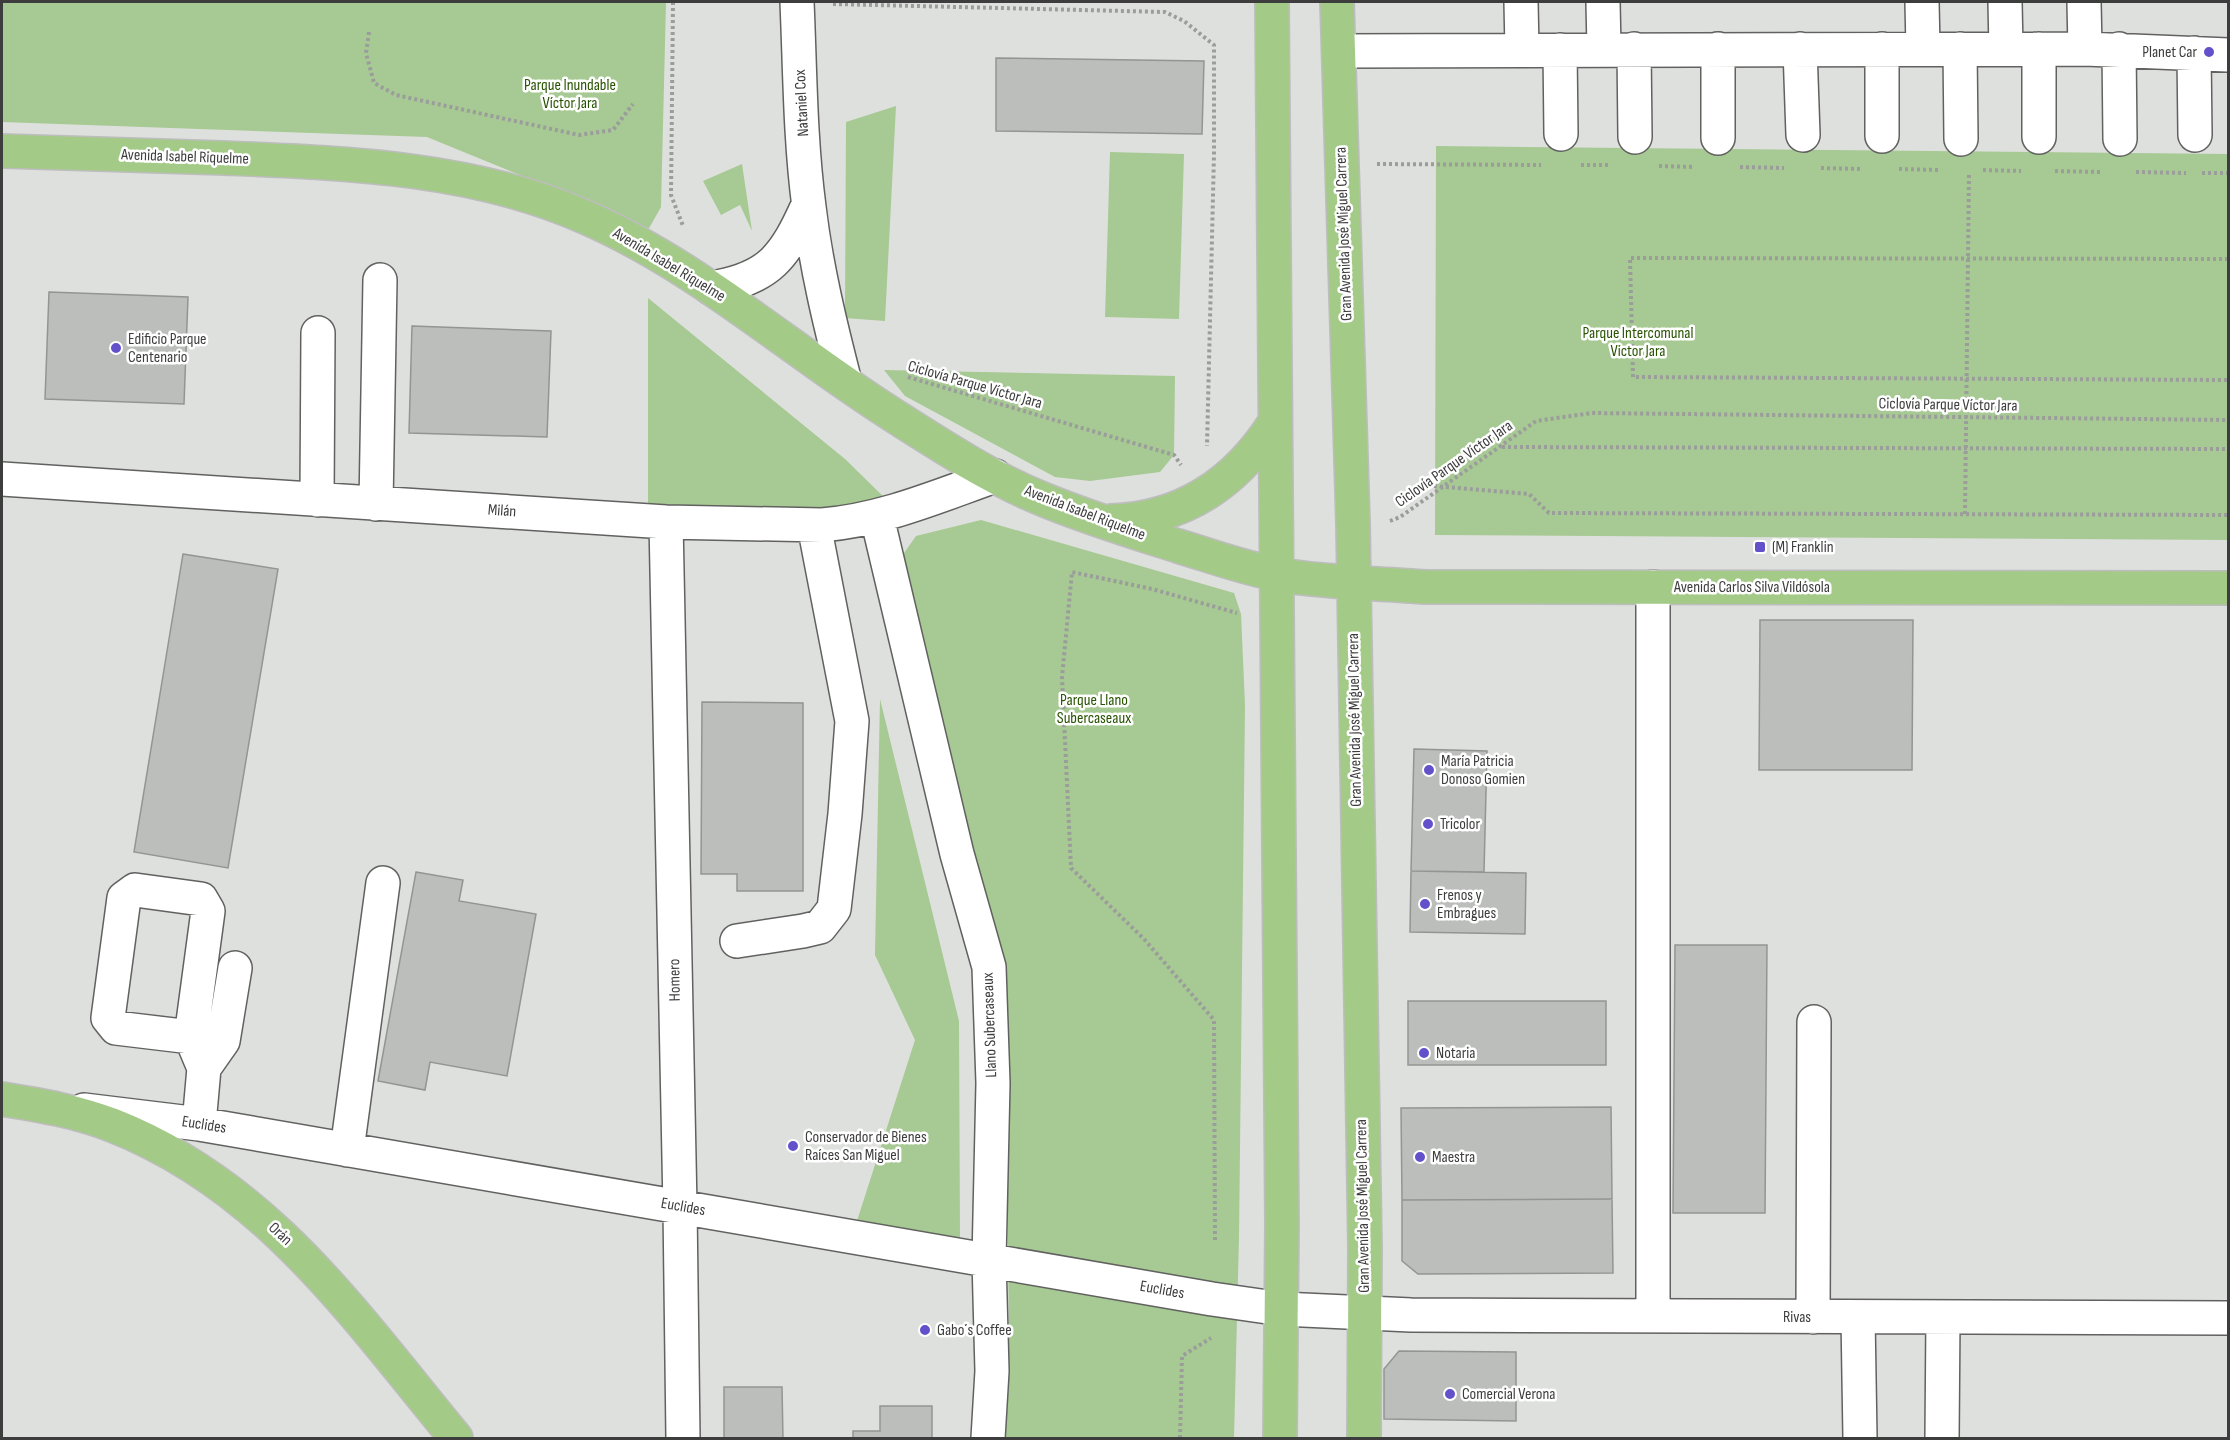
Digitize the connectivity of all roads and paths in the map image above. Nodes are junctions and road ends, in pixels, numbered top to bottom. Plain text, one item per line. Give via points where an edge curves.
1 (673, 2) edge
2 (1272, 2) edge
3 (1337, 2) edge
4 (1521, 2) edge
5 (1603, 2) edge
6 (1922, 2) edge
7 (2005, 2) edge
8 (2084, 2) edge
9 (811, 3) edge
10 (369, 32) dead end
11 (1882, 49) junction
12 (1923, 49) junction
13 (1960, 49) junction
14 (2006, 49) junction
15 (2039, 49) junction
16 (2085, 49) junction
17 (1522, 50) junction
18 (1560, 50) junction
19 (1619, 50) junction
20 (1718, 50) junction
21 (1800, 50) junction
22 (2119, 50) junction
23 (1339, 51) junction
24 (2194, 53) junction
25 (2229, 55) edge
26 (633, 105) dead end
27 (1561, 134) dead end
28 (1803, 135) dead end
29 (2195, 135) dead end
30 (1882, 136) dead end
31 (1635, 137) dead end
32 (2039, 137) dead end
33 (1718, 138) dead end
34 (1961, 139) dead end
35 (2120, 139) dead end
36 (2, 151) edge
37 (1969, 170) dead end
38 (808, 205) junction
39 (687, 235) dead end
40 (1968, 258) junction
41 (2229, 259) edge
42 (380, 280) dead end
43 (711, 288) junction
44 (318, 333) dead end
45 (906, 377) dead end
46 (1966, 378) junction
47 (2229, 380) edge
48 (845, 382) junction
49 (1966, 417) junction
50 (2229, 420) edge
51 (1275, 422) junction
52 (1501, 447) junction
53 (1966, 447) junction
54 (2229, 449) edge
55 (1212, 451) dead end
56 (995, 477) junction
57 (2, 479) edge
58 (1434, 486) dead end
59 (1443, 487) junction
60 (1206, 494) junction
61 (317, 500) junction
62 (376, 504) junction
63 (1965, 514) junction
64 (2229, 515) edge
65 (877, 517) junction
66 (1097, 521) junction
67 (666, 522) junction
68 (1353, 524) junction
69 (814, 525) junction
70 (1277, 575) junction
71 (1353, 583) junction
72 (1653, 587) junction
73 (2229, 588) edge
74 (1237, 613) dead end
75 (383, 883) dead end
76 (737, 941) dead end
77 (235, 968) dead end
78 (1814, 1022) dead end
79 (191, 1037) junction
80 (204, 1068) junction
81 (2, 1099) edge
82 (47, 1106) junction
83 (199, 1124) junction
84 (347, 1150) junction
85 (680, 1207) junction
86 (1215, 1240) dead end
87 (988, 1260) junction
88 (1282, 1309) junction
89 (1365, 1314) junction
90 (1653, 1316) junction
91 (1813, 1317) junction
92 (1858, 1317) junction
93 (1943, 1317) junction
94 (2229, 1318) edge
95 (1212, 1337) dead end
96 (456, 1438) edge
97 (683, 1438) edge
98 (988, 1438) edge
99 (1180, 1438) edge
100 (1280, 1438) edge
101 (1364, 1438) edge
102 (1860, 1438) edge
103 (1942, 1438) edge

1 - 39 path via 671,195
2 - 51 main road
3 - 23 main road, Gran Avenida José Miguel Carrera
4 - 17 street
5 - 19 street
6 - 12 street
7 - 14 street
8 - 16 street
9 - 38 street, Nataniel Cox
9 - 55 path via 1165,12 1184,21 1214,45 1206,445
10 - 26 path via 366,53 374,83 396,95 579,135 613,130
11 - 12 street
11 - 21 street
11 - 30 street
12 - 13 street
13 - 14 street
13 - 34 street
14 - 15 street
15 - 16 street
15 - 32 street
16 - 22 street
17 - 18 street
17 - 23 street
18 - 19 street
18 - 27 street
19 - 20 street
19 - 31 street
20 - 21 street
20 - 33 street
21 - 28 street
22 - 24 street
22 - 35 street
23 - 68 main road, Gran Avenida José Miguel Carrera
24 - 25 street
24 - 29 street
36 - 43 main road, Avenida Isabel Riquelme via 330,162 426,173 532,197 585,217 636,242
37 - 40 path
38 - 43 street, Nataniel Cox via 794,238 777,260 756,276
38 - 48 street, Nataniel Cox via 828,319
40 - 41 path
40 - 46 path
40 - 46 path via 1630,258 1633,377
42 - 62 street
43 - 48 main road, Avenida Isabel Riquelme
44 - 61 street
45 - 60 path, Ciclovía Parque Víctor Jara via 1174,455
46 - 47 path
46 - 49 path
48 - 56 main road, Avenida Isabel Riquelme
49 - 50 path, Ciclovía Parque Víctor Jara
49 - 52 path, Ciclovía Parque Víctor Jara via 1592,413 1536,422
49 - 53 path
51 - 60 main road via 1238,471
51 - 70 main road
52 - 53 path
52 - 59 path, Ciclovía Parque Víctor Jara
53 - 54 path
53 - 63 path
56 - 65 street, Milán
56 - 66 main road, Avenida Isabel Riquelme
57 - 61 street, Milán
58 - 59 path
59 - 63 path via 1529,494 1549,513
59 - 68 path, Ciclovía Parque Víctor Jara via 1388,522
60 - 66 main road via 1155,516
61 - 62 street, Milán
62 - 67 street, Milán
63 - 64 path
65 - 69 street, Milán
65 - 87 street, Llano Subercaseaux via 957,854 988,967 993,1083
66 - 70 main road, Avenida Isabel Riquelme
67 - 69 street, Milán
67 - 85 street, Homero
68 - 71 main road, Gran Avenida José Miguel Carrera
69 - 76 street via 852,721 834,909 820,927
70 - 71 main road, Avenida Carlos Silva Vildósola
70 - 88 main road
71 - 72 main road, Avenida Carlos Silva Vildósola
71 - 89 main road, Gran Avenida José Miguel Carrera
72 - 73 main road, Avenida Carlos Silva Vildósola
72 - 90 street
74 - 86 path via 1072,572 1062,677 1071,868 1144,939 1214,1020
75 - 84 street
77 - 80 street via 223,1041
78 - 91 street
79 - 79 street via 208,911 201,899 135,890 124,898 108,1018 116,1028
79 - 80 street
80 - 83 street
81 - 82 main road, Euclides
82 - 83 street, Euclides
82 - 96 main road, Orán via 111,1125 186,1161 257,1212 329,1284
83 - 84 street, Euclides
84 - 85 street, Euclides
85 - 87 street, Euclides
85 - 97 street, Homero
87 - 88 street, Euclides
87 - 98 street, Llano Subercaseaux via 992,1371
88 - 89 street, Euclides
88 - 100 main road
89 - 90 street, Rivas
89 - 101 main road, Gran Avenida José Miguel Carrera
90 - 91 street, Rivas
91 - 92 street, Rivas
92 - 93 street, Rivas
92 - 102 street
93 - 94 street, Rivas
93 - 103 street
95 - 99 path via 1182,1356

